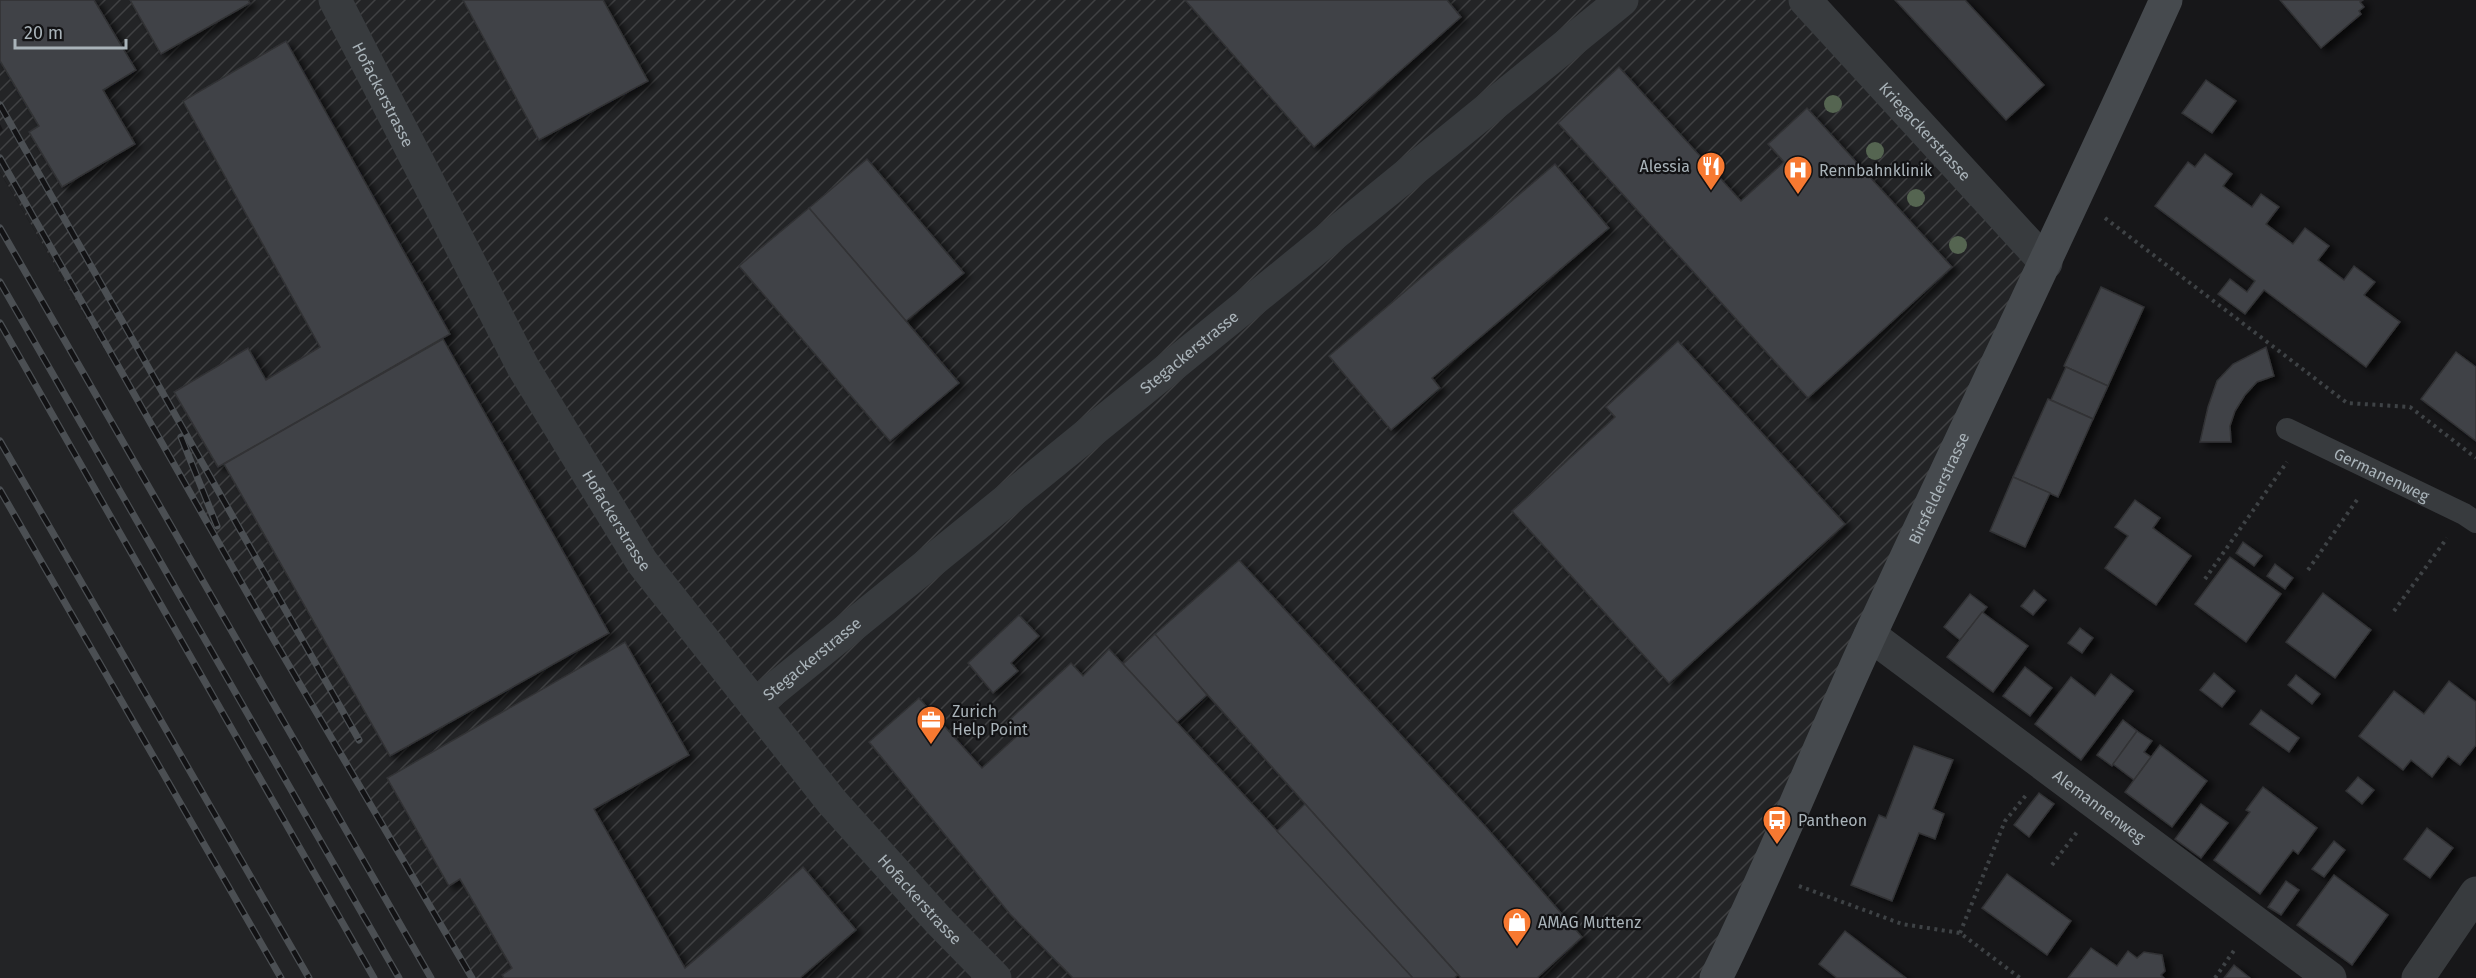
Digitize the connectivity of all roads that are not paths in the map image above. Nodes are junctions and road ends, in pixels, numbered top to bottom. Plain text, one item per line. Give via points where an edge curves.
1 (335, 0) edge
2 (1622, 0) edge
3 (1805, 0) edge
4 (2166, 0) edge
5 (2046, 263) junction
6 (2295, 433) road end
7 (2470, 518) edge
8 (1870, 635) junction
9 (756, 704) junction
10 (2476, 893) edge
11 (1717, 977) edge
12 (994, 978) edge
13 (2330, 978) edge
14 (2418, 978) edge

1 - 9 street, Hofackerstrasse via 523,368 642,562
2 - 9 street, Stegackerstrasse
3 - 5 street, Kriegackerstrasse
4 - 5 main road, Birsfelderstrasse
5 - 8 main road, Birsfelderstrasse
6 - 7 lane, Germanenweg
8 - 11 main road, Birsfelderstrasse
8 - 13 street, Alemannenweg
9 - 12 street, Hofackerstrasse via 832,802
10 - 14 street

